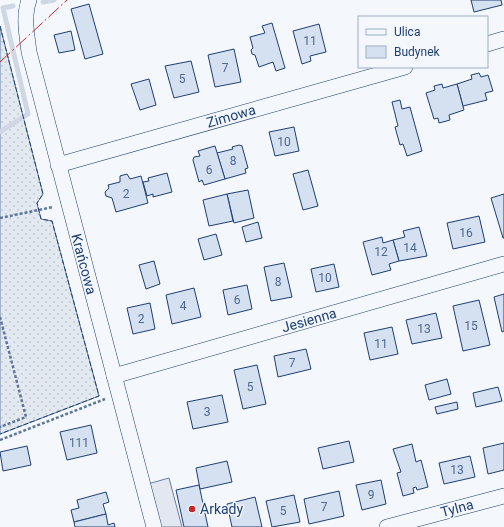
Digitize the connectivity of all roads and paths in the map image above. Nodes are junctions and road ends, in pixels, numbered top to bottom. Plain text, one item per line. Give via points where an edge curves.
1 (29, 0) edge
2 (504, 39) edge
3 (488, 44) edge
4 (401, 68) edge
5 (58, 165) junction
6 (39, 210) dead end
7 (0, 218) edge
8 (504, 264) edge
9 (0, 317) edge
10 (4, 330) junction
11 (0, 331) edge
12 (114, 376) junction
13 (119, 394) junction
14 (0, 427) edge
15 (0, 440) edge
16 (504, 496) edge
17 (154, 527) edge
18 (387, 527) edge

1 - 5 street, Krańcowa via 26,8 28,52
2 - 3 street
4 - 5 street, Zimowa
5 - 12 street, Krańcowa
6 - 7 path
8 - 12 street, Jesienna
9 - 10 path
10 - 11 path
10 - 14 path via 26,417
12 - 13 street, Krańcowa
13 - 15 path
13 - 17 street, Krańcowa
16 - 18 street, Tylna

